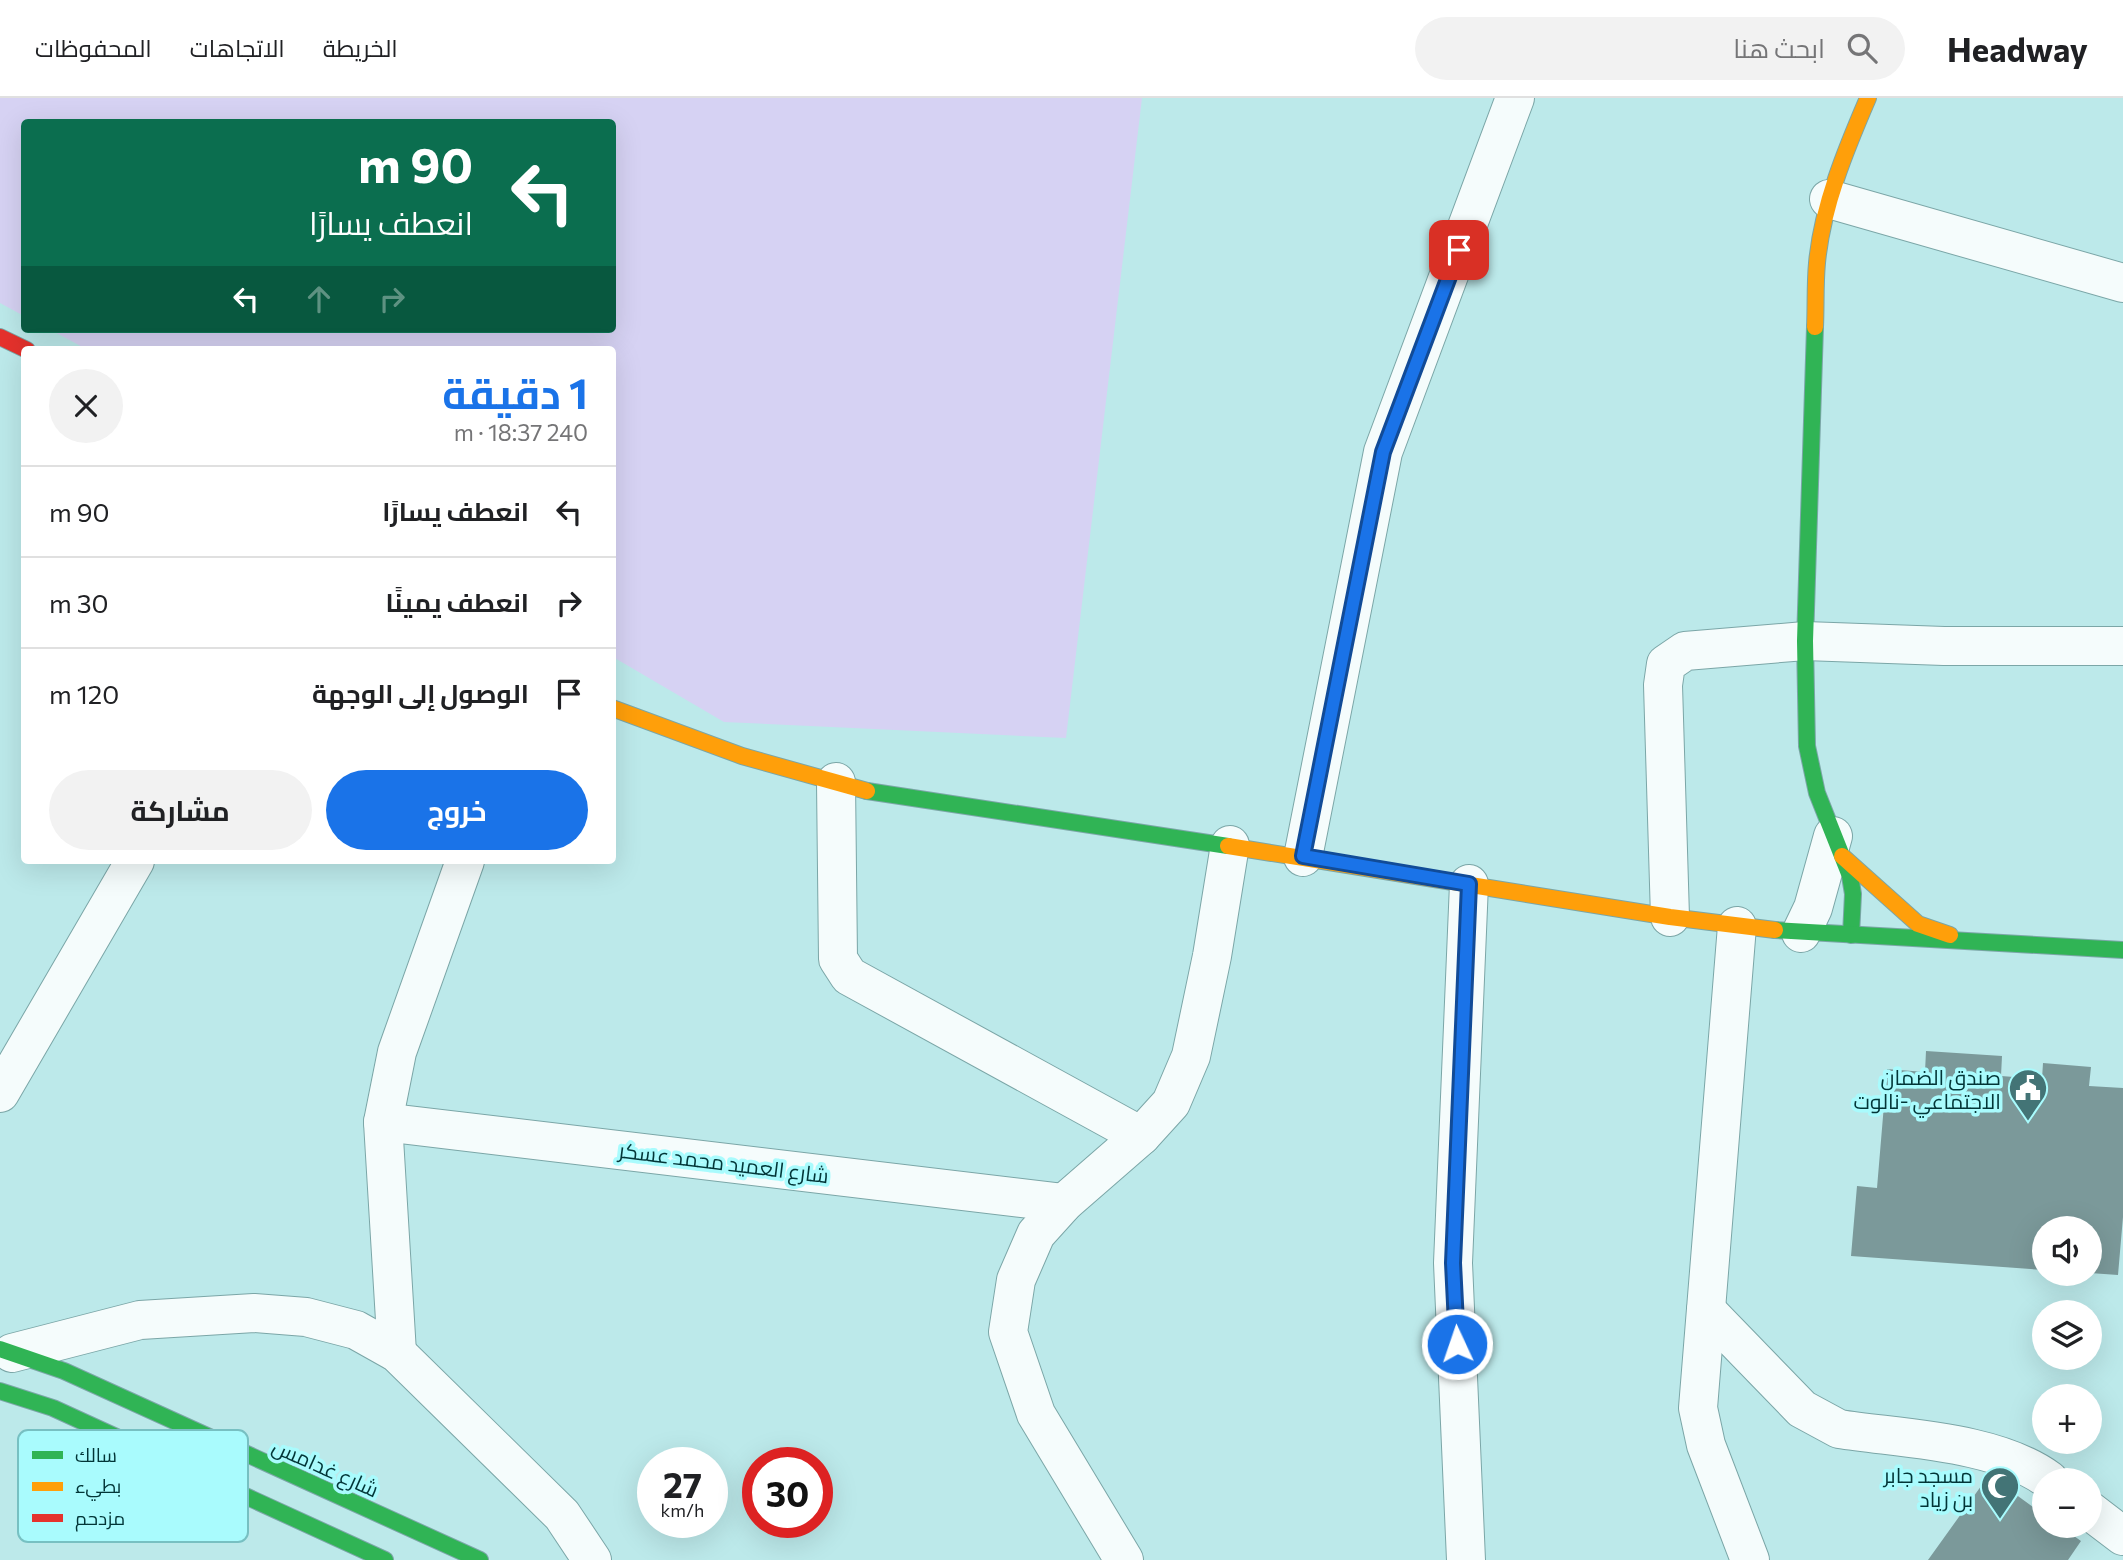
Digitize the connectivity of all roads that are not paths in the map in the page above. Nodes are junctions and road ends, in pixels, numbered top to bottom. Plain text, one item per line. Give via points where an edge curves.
1 (1515, 98) edge
2 (1868, 98) edge
3 (1829, 199) junction
4 (2123, 283) edge
5 (0, 337) edge
6 (21, 347) edge
7 (1805, 642) junction
8 (2123, 646) edge
9 (616, 709) edge
10 (836, 782) junction
11 (1230, 845) junction
12 (1837, 846) junction
13 (1303, 856) junction
14 (133, 864) edge
15 (464, 864) edge
16 (1469, 884) junction
17 (1670, 917) junction
18 (1737, 926) junction
19 (1801, 933) junction
20 (1851, 935) junction
21 (1969, 942) junction
22 (2123, 950) edge
23 (15, 1038) edge
24 (0, 1093) edge
25 (383, 1122) junction
26 (1141, 1136) junction
27 (1064, 1203) junction
28 (1706, 1310) junction
29 (6, 1351) edge
30 (397, 1353) junction
31 (0, 1391) edge
32 (101, 1430) edge
33 (195, 1430) edge
34 (248, 1454) edge
35 (2032, 1470) edge
36 (248, 1497) edge
37 (2102, 1520) edge
38 (2123, 1536) edge
39 (385, 1560) edge
40 (480, 1560) edge
41 (592, 1560) edge
42 (1124, 1560) edge
43 (1466, 1560) edge
44 (1750, 1560) edge

1 - 13 street via 1383,452
2 - 3 street
3 - 4 street
3 - 7 street via 1817,261
5 - 6 street
7 - 8 street
7 - 12 street via 1807,746 1817,793
7 - 17 street via 1685,651 1666,664
9 - 10 street via 741,756
10 - 11 street via 880,794
10 - 26 street via 838,959 849,976
11 - 13 street
11 - 26 street via 1191,1056 1171,1103
12 - 19 street
12 - 20 street via 1853,894
12 - 21 street via 1918,924
13 - 16 street
14 - 23 street
15 - 25 street via 397,1052
16 - 17 street
16 - 43 street via 1453,1263
17 - 18 street
18 - 19 street
18 - 28 street
19 - 20 street
20 - 21 street
21 - 22 street
23 - 24 street
25 - 27 street, شارع العميد محمد عسكر
25 - 30 street
26 - 27 street
27 - 42 street via 1036,1234 1016,1280 1008,1332 1036,1414
28 - 35 street via 1818,1420 1839,1429 1985,1451
28 - 44 street via 1698,1408 1706,1445
29 - 30 street via 139,1320 254,1313 306,1317 356,1330
29 - 33 street, شارع غدامس via 64,1370
30 - 41 street via 562,1515
31 - 32 street
34 - 40 street, شارع غدامس
36 - 39 street
37 - 38 street

